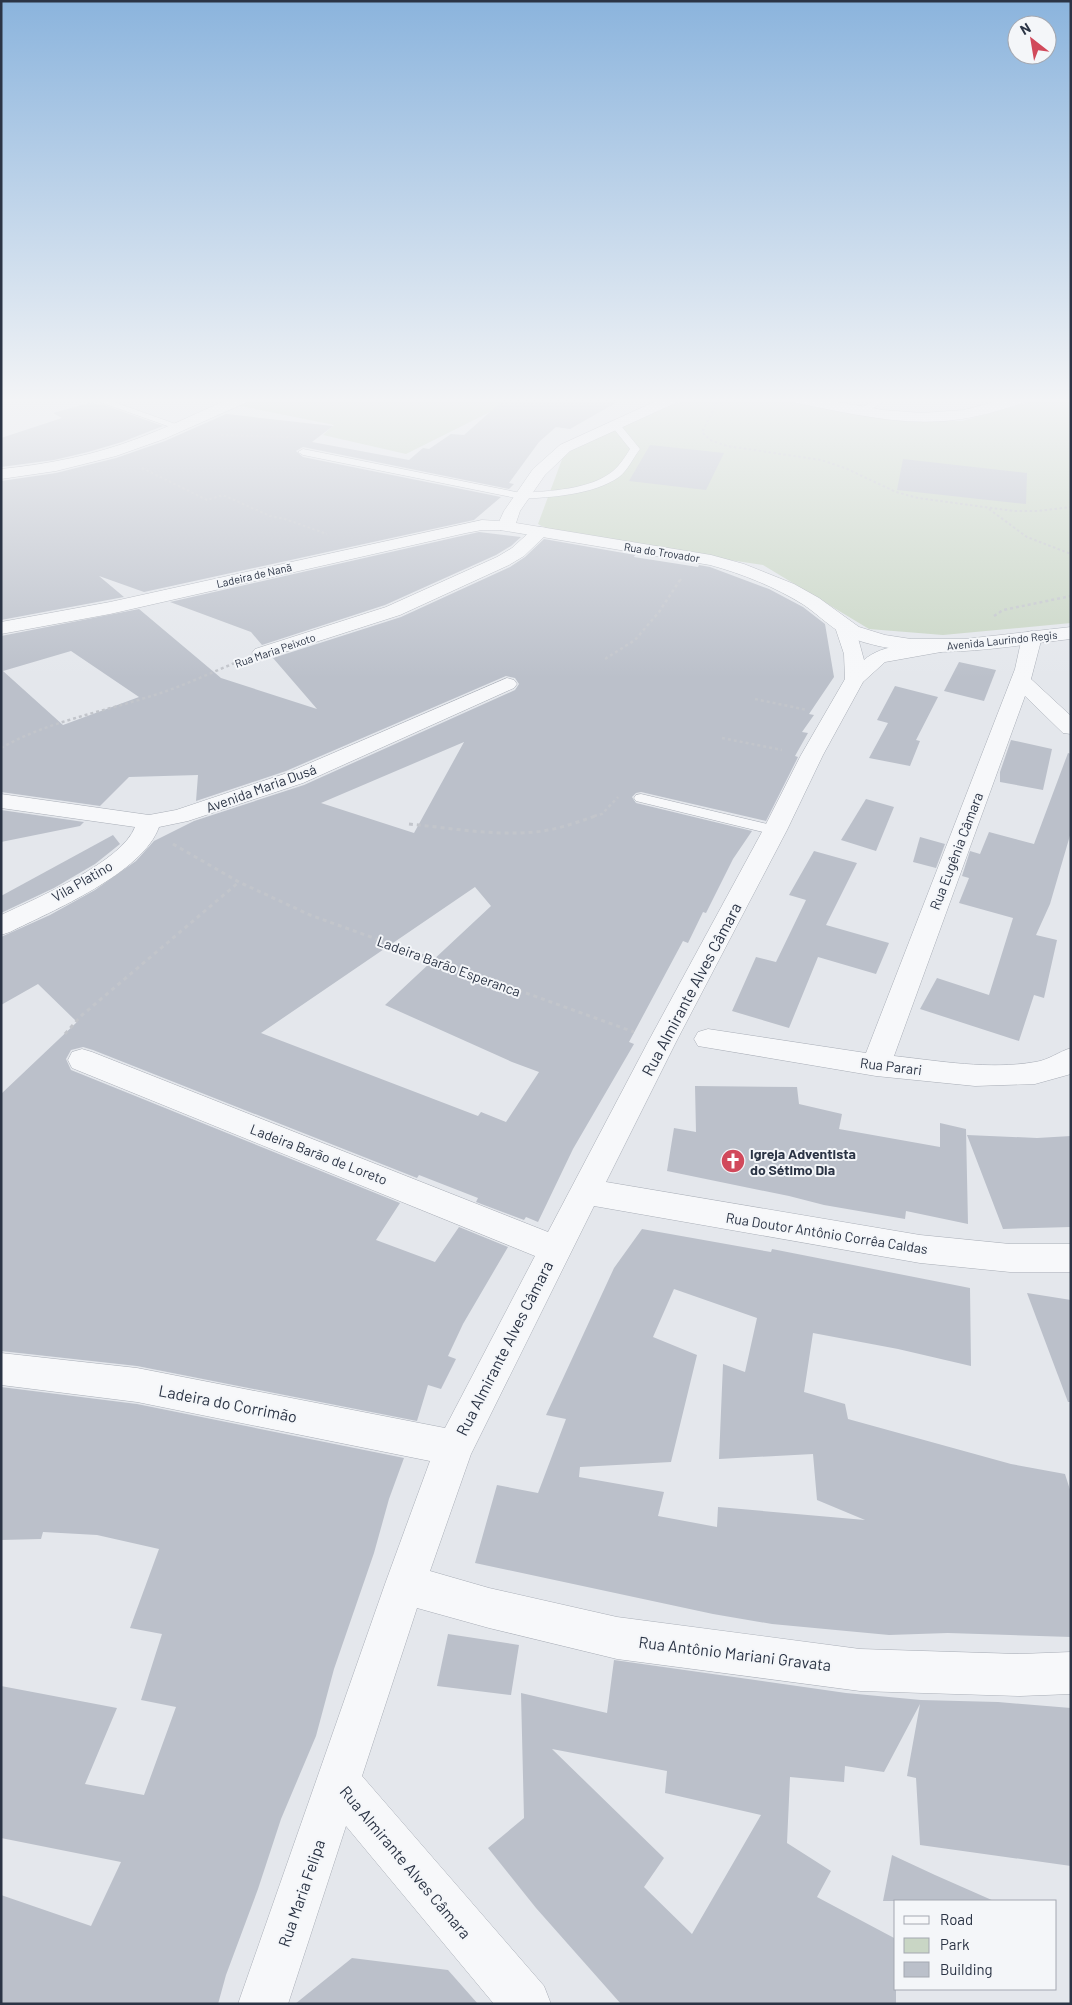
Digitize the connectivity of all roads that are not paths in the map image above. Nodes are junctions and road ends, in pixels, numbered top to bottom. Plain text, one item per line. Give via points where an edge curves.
1 (494, 491) edge
2 (525, 491) edge
3 (565, 491) edge
4 (521, 496) junction
5 (506, 526) junction
6 (540, 532) junction
7 (845, 627) junction
8 (1, 628) edge
9 (1071, 633) edge
10 (1032, 637) junction
11 (941, 646) junction
12 (262, 653) road end
13 (855, 679) junction
14 (1020, 680) junction
15 (507, 684) dead end
16 (1071, 728) edge
17 (641, 798) road end
18 (1, 801) edge
19 (149, 822) junction
20 (775, 830) junction
21 (1, 926) edge
22 (708, 1039) dead end
23 (1071, 1059) edge
24 (82, 1060) road end
25 (876, 1065) junction
26 (585, 1192) junction
27 (555, 1249) junction
28 (1071, 1258) edge
29 (1, 1369) edge
30 (454, 1448) junction
31 (405, 1584) junction
32 (1071, 1673) edge
33 (338, 1782) junction
34 (264, 2004) edge
35 (526, 2004) edge

1 - 4 lane
2 - 4 street
3 - 4 lane
4 - 5 street
5 - 6 street, Rua do Trovador
5 - 8 street, Ladeira de Nanã via 482,525 110,608
6 - 7 street, Rua do Trovador via 738,567 762,575 814,603
6 - 12 street, Rua Maria Peixoto via 503,561 393,611
7 - 11 street, Avenida Laurindo Regis via 880,639
7 - 13 street via 854,654
9 - 10 street, Avenida Laurindo Regis
10 - 11 street, Avenida Laurindo Regis
10 - 14 street, Rua Eugênia Câmara
11 - 13 street, Rua Almirante Alves Câmara via 884,656
13 - 20 street, Rua Almirante Alves Câmara
14 - 16 street
14 - 25 street, Rua Eugênia Câmara
15 - 19 street, Avenida Maria Dusá via 295,778 180,816
17 - 20 lane
18 - 19 street, Avenida Maria Dusá
19 - 21 street, Vila Platino via 141,840 99,874
20 - 26 street, Rua Almirante Alves Câmara
22 - 25 street, Rua Parari
23 - 25 street, Rua Parari via 1062,1066 1011,1075 975,1076
24 - 27 street, Ladeira Barão de Loreto
26 - 27 street, Rua Almirante Alves Câmara
26 - 28 street, Rua Doutor Antônio Corrêa Caldas via 919,1250 979,1256
27 - 30 street, Rua Almirante Alves Câmara
29 - 30 street, Ladeira do Corrimão via 137,1385
30 - 31 street, Rua Almirante Alves Câmara
31 - 32 street, Rua Antônio Mariani Gravata via 490,1608 636,1641 860,1670 1020,1675
31 - 33 street, Rua Almirante Alves Câmara
33 - 34 street, Rua Maria Felipa
33 - 35 street, Rua Almirante Alves Câmara

